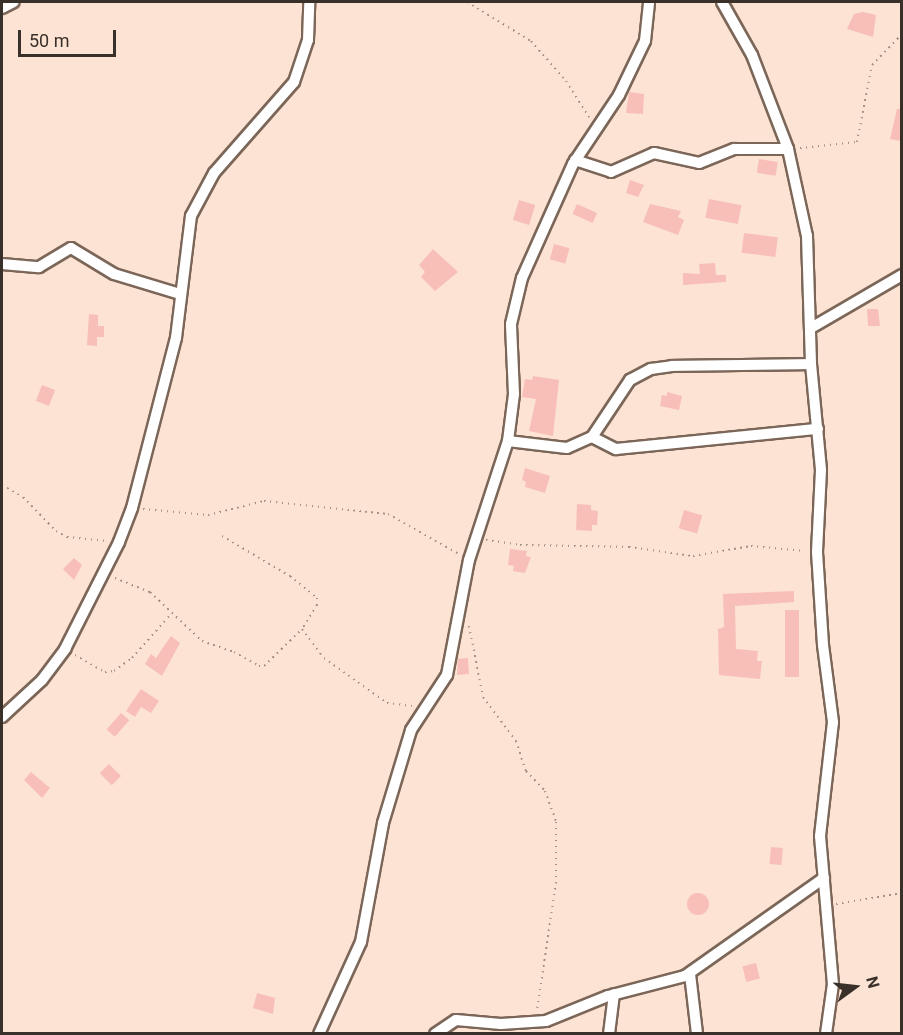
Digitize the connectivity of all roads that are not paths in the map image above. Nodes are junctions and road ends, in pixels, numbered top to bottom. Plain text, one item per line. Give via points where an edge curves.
1 (14, 2) edge
2 (309, 2) edge
3 (649, 2) edge
4 (722, 2) edge
5 (2, 8) edge
6 (789, 149) junction
7 (575, 160) junction
8 (2, 264) edge
9 (902, 275) edge
10 (180, 294) junction
11 (812, 328) junction
12 (812, 364) junction
13 (818, 429) junction
14 (592, 437) junction
15 (508, 441) junction
16 (15, 706) junction
17 (2, 707) edge
18 (2, 717) edge
19 (824, 878) junction
20 (690, 974) junction
21 (614, 994) junction
22 (319, 1034) edge
23 (435, 1034) edge
24 (609, 1034) edge
25 (697, 1034) edge
26 (826, 1034) edge

1 - 5 street
2 - 10 street via 308,40 294,82 202,191 191,216
3 - 7 street via 645,41 620,95
4 - 6 street via 752,55
6 - 7 street via 734,149 699,163 654,153 610,172
6 - 11 street via 806,228
7 - 15 street via 522,278 511,324 514,394
8 - 10 street via 39,267 71,248 114,274
9 - 11 street
10 - 16 street via 176,338 132,508 119,542 65,650
11 - 12 street
12 - 13 street
12 - 14 street via 651,369 630,380
13 - 14 street via 704,437 616,449
13 - 19 street via 821,470 817,552 833,722 821,818
14 - 15 street via 567,448
15 - 22 street via 469,560 447,675 411,730 383,823 361,942
16 - 17 street
16 - 18 street
19 - 20 street
19 - 26 street via 833,984
20 - 21 street
20 - 25 street
21 - 23 street via 559,1018 534,1023 456,1020
21 - 24 street

